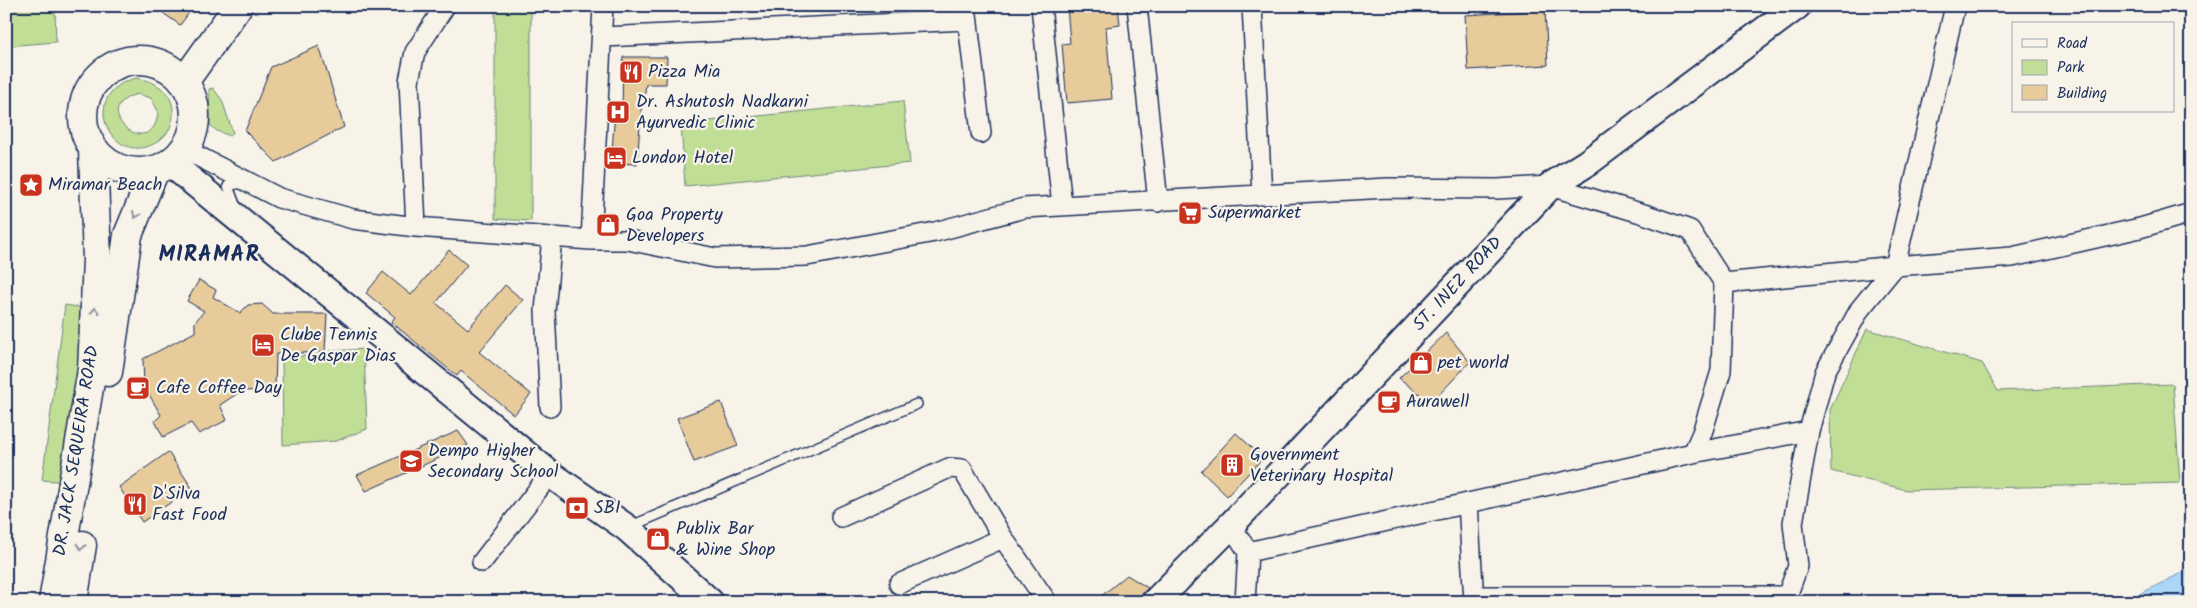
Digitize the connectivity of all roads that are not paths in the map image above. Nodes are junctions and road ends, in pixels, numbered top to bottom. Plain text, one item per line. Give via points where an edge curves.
1 (221, 6) edge
2 (238, 6) edge
3 (445, 6) edge
4 (603, 6) edge
5 (1041, 6) edge
6 (1137, 6) edge
7 (1252, 6) edge
8 (1797, 6) edge
9 (1955, 6) edge
10 (966, 13) edge
11 (603, 37) junction
12 (176, 75) junction
13 (981, 133) dead end
14 (93, 150) junction
15 (170, 161) junction
16 (248, 182) junction
17 (1550, 186) junction
18 (1262, 195) junction
19 (1158, 202) junction
20 (1062, 206) junction
21 (2191, 214) edge
22 (242, 221) junction
23 (416, 227) junction
24 (552, 237) junction
25 (591, 240) junction
26 (1895, 266) junction
27 (1724, 283) junction
28 (917, 404) dead end
29 (550, 407) dead end
30 (1809, 431) junction
31 (1693, 453) junction
32 (550, 474) junction
33 (1468, 503) junction
34 (841, 517) dead end
35 (1231, 525) junction
36 (627, 528) junction
37 (1003, 538) junction
38 (1248, 552) junction
39 (482, 562) dead end
40 (900, 584) dead end
41 (702, 599) edge
42 (1474, 599) edge
43 (1786, 599) edge
44 (54, 602) edge
45 (73, 602) edge
46 (1047, 602) edge
47 (1155, 602) edge
48 (1246, 602) edge

1 - 12 main road
2 - 12 main road
3 - 23 street via 415,52 409,81
4 - 11 street
5 - 20 street
6 - 19 street
7 - 18 street
8 - 17 main road, ST. INEZ ROAD via 1587,163
9 - 26 street
10 - 11 street
10 - 13 street
11 - 25 street
12 - 14 main road via 151,61 130,60 104,71 87,93 83,107 85,135
12 - 15 main road via 193,100 195,120 192,135
14 - 15 main road via 105,162 121,170 138,172
44 -> 14 main road, DR. JACK SEQUEIRA ROAD via 92,370 97,260
15 - 16 street
15 - 22 main road
15 -> 45 main road, DR. JACK SEQUEIRA ROAD via 128,235
16 - 22 lane via 228,186
16 - 23 street via 279,198 353,219
17 - 18 street via 1388,188
17 - 27 street via 1690,230
17 - 35 main road, ST. INEZ ROAD
18 - 19 street
19 - 20 street
20 - 25 street via 1024,208 935,232 807,256 715,258 628,240
21 - 26 street via 2012,257
22 - 32 main road
23 - 24 street
24 - 25 street
24 - 29 street via 545,311
26 - 27 street
26 - 30 street via 1860,309 1825,372
27 - 31 street via 1721,371
28 - 36 lane
30 - 31 street
30 - 43 street via 1793,523 1798,566
31 - 33 street
32 - 36 main road
32 - 39 street
33 - 38 street
33 - 42 street
34 - 37 street via 949,468 956,468 962,469
35 - 38 street
35 - 47 main road, ST. INEZ ROAD
36 - 41 main road
37 - 40 street
37 - 46 street
38 - 48 street
42 - 43 street

